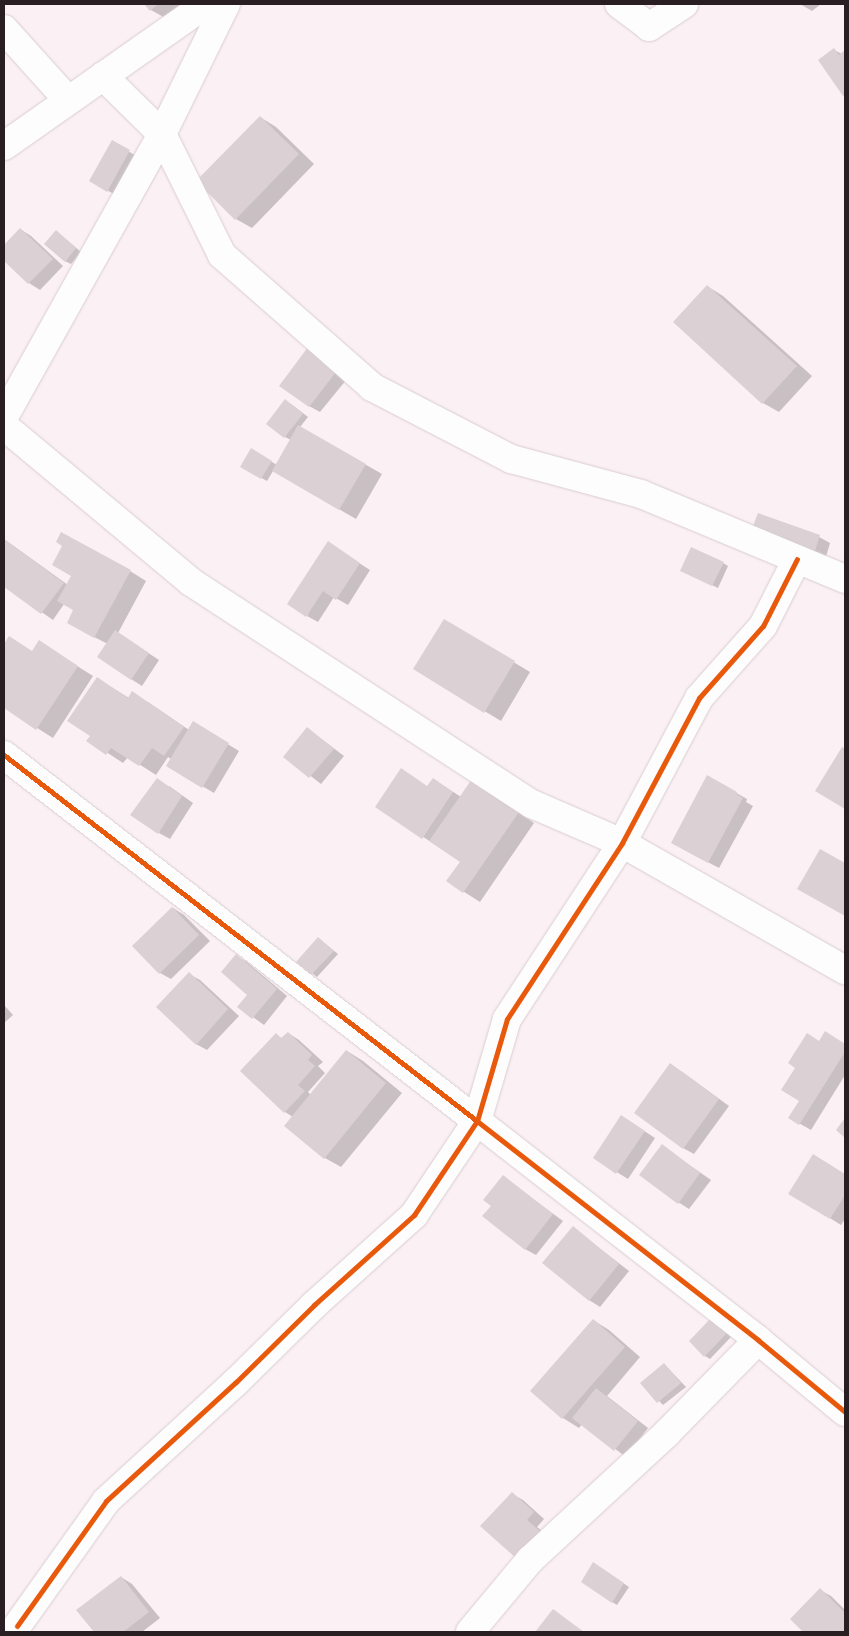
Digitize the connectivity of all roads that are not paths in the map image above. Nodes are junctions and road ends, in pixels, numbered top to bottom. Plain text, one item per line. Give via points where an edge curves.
1 (206, 4) edge
2 (226, 4) edge
3 (619, 4) edge
4 (684, 4) edge
5 (4, 29) edge
6 (103, 76) junction
7 (68, 100) junction
8 (162, 134) junction
9 (4, 146) edge
10 (4, 417) edge
11 (4, 426) edge
12 (797, 559) junction
13 (845, 579) edge
14 (4, 755) edge
15 (622, 843) junction
16 (845, 970) edge
17 (477, 1121) junction
18 (758, 1340) junction
19 (845, 1412) edge
20 (15, 1622) edge
21 (470, 1632) edge

1 - 6 street
2 - 8 street
3 - 4 street via 649,27
5 - 7 street
6 - 7 street
6 - 8 street
7 - 9 street
8 - 10 street
8 - 12 street via 222,255 372,387 511,459 641,494
11 - 15 street via 191,582 532,804
12 - 13 street
12 - 15 street via 763,626 699,698
14 - 17 street
15 - 16 street
15 - 17 street via 507,1019
17 - 18 street
17 - 20 street via 414,1215 106,1502
18 - 19 street
18 - 21 street via 667,1433 530,1560

